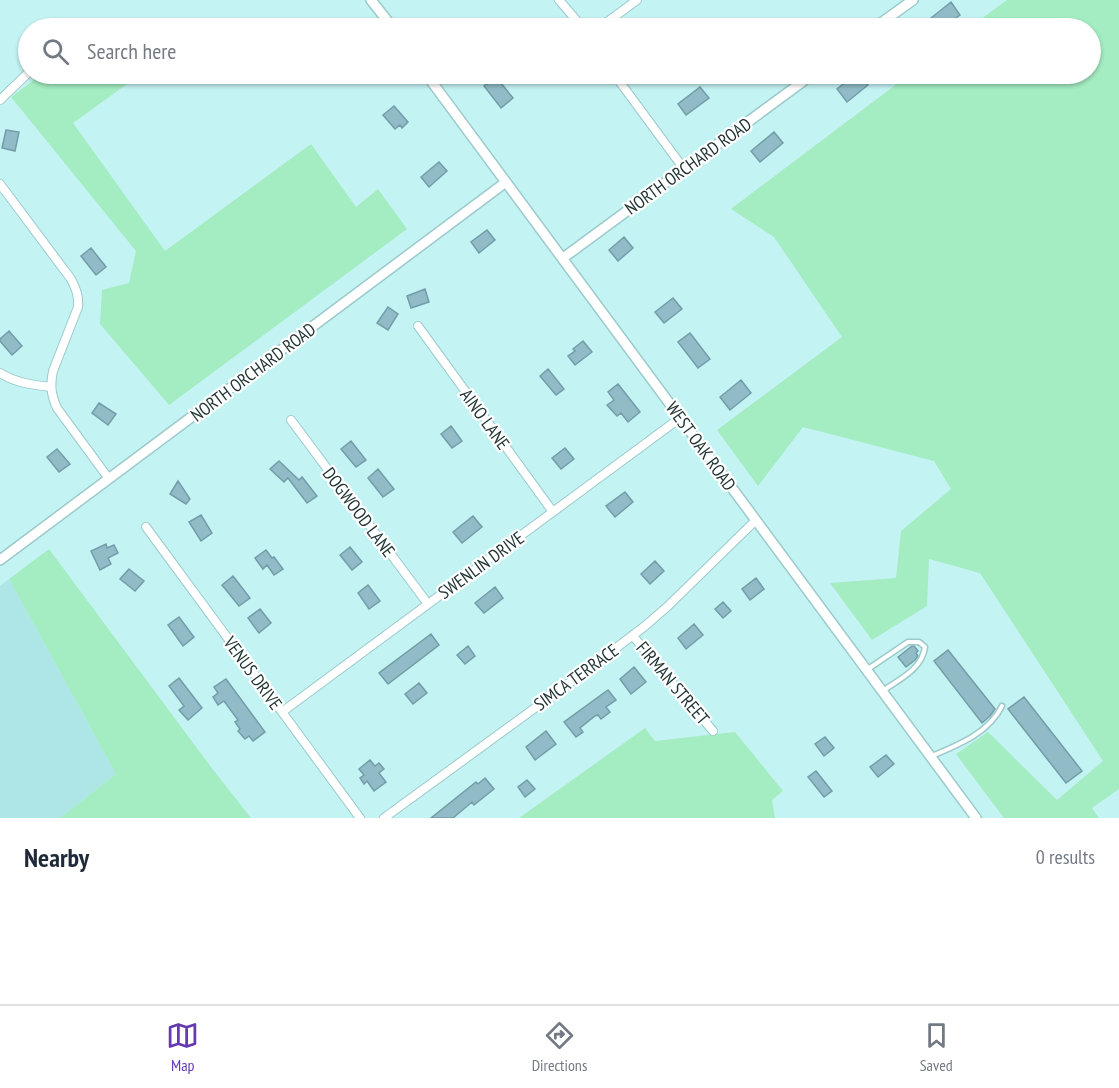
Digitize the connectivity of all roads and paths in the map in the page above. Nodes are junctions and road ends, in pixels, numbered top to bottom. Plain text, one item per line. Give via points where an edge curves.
1 (371, 0) edge
2 (559, 0) edge
3 (637, 0) edge
4 (913, 0) edge
5 (385, 18) edge
6 (574, 18) edge
7 (613, 18) edge
8 (888, 18) edge
9 (18, 83) edge
10 (433, 84) edge
11 (621, 84) edge
12 (799, 84) edge
13 (0, 100) edge
14 (684, 169) junction
15 (506, 182) junction
16 (0, 184) edge
17 (563, 258) junction
18 (418, 326) dead end
19 (0, 373) edge
20 (51, 387) junction
21 (680, 418) junction
22 (291, 420) dead end
23 (109, 479) junction
24 (553, 512) junction
25 (756, 520) junction
26 (146, 527) dead end
27 (0, 560) edge
28 (428, 604) junction
29 (633, 636) junction
30 (867, 670) junction
31 (883, 691) junction
32 (1002, 705) dead end
33 (282, 712) junction
34 (713, 731) dead end
35 (931, 757) junction
36 (360, 818) edge
37 (384, 818) edge
38 (976, 818) edge

1 - 5 street
2 - 6 street
3 - 7 street
4 - 8 street
9 - 13 street
10 - 15 street, WEST OAK ROAD
11 - 14 street
12 - 14 street, NORTH ORCHARD ROAD
14 - 17 street, NORTH ORCHARD ROAD
15 - 17 street, WEST OAK ROAD
15 - 23 street, NORTH ORCHARD ROAD
16 - 20 street via 71,279 78,297
17 - 21 street, WEST OAK ROAD
18 - 24 street, AINO LANE
19 - 20 street via 21,383
20 - 23 street via 57,408
21 - 24 street, SWENLIN DRIVE
21 - 25 street, WEST OAK ROAD
22 - 28 street, DOGWOOD LANE
23 - 27 street, NORTH ORCHARD ROAD
24 - 28 street, SWENLIN DRIVE
25 - 29 street, SIMCA TERRACE
25 - 30 street, WEST OAK ROAD
26 - 33 street, VENUS DRIVE
28 - 33 street, SWENLIN DRIVE
29 - 34 street, FIRMAN STREET
29 - 37 street, SIMCA TERRACE
30 - 31 street, WEST OAK ROAD
30 - 31 lane via 908,642 919,642 925,647 919,664
31 - 35 street, WEST OAK ROAD
32 - 35 lane via 986,727
33 - 36 street, VENUS DRIVE
35 - 38 street, WEST OAK ROAD

